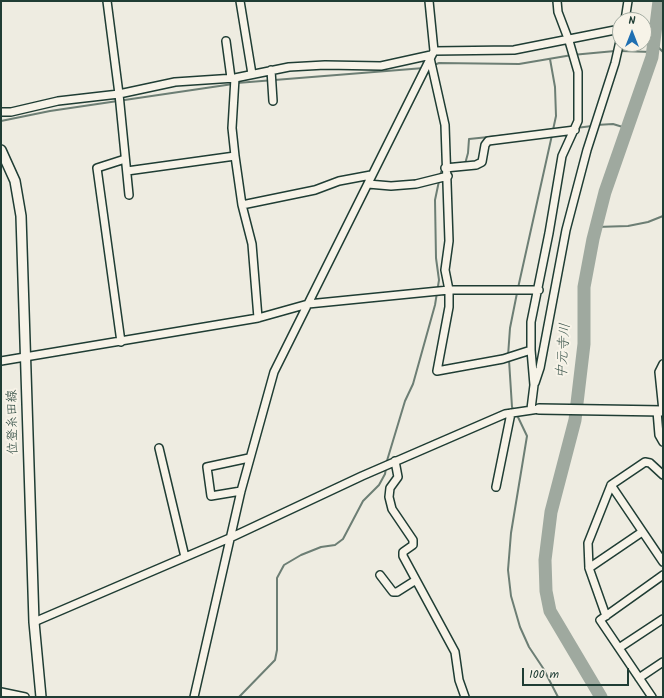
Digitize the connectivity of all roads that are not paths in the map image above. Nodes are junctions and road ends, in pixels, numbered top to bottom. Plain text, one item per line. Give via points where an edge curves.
1 (107, 1) edge
2 (240, 1) edge
3 (429, 1) edge
4 (557, 1) edge
5 (628, 1) edge
6 (626, 12) edge
7 (612, 31) edge
8 (226, 41) dead end
9 (570, 41) junction
10 (618, 52) edge
11 (432, 55) junction
12 (271, 70) junction
13 (252, 74) junction
14 (233, 78) junction
15 (119, 94) junction
16 (273, 101) dead end
17 (1, 112) edge
18 (575, 130) junction
19 (1, 150) edge
20 (235, 156) junction
21 (125, 159) junction
22 (445, 168) junction
23 (126, 171) junction
24 (371, 175) junction
25 (448, 176) junction
26 (368, 184) junction
27 (129, 195) dead end
28 (242, 205) junction
29 (450, 290) junction
30 (539, 290) junction
31 (308, 304) junction
32 (258, 318) junction
33 (121, 342) junction
34 (531, 350) junction
35 (27, 357) junction
36 (1, 361) edge
37 (663, 364) edge
38 (534, 385) junction
39 (535, 409) junction
40 (661, 411) edge
41 (511, 413) junction
42 (663, 442) edge
43 (159, 448) dead end
44 (249, 458) junction
45 (395, 461) junction
46 (663, 475) edge
47 (611, 485) junction
48 (496, 487) dead end
49 (241, 492) junction
50 (642, 532) junction
51 (232, 537) junction
52 (185, 557) junction
53 (663, 562) edge
54 (589, 568) junction
55 (380, 575) dead end
56 (663, 575) edge
57 (416, 580) junction
58 (606, 616) junction
59 (663, 619) edge
60 (34, 622) junction
61 (619, 648) junction
62 (663, 662) edge
63 (639, 678) junction
64 (1, 692) edge
65 (25, 697) edge
66 (41, 697) edge
67 (194, 697) edge
68 (465, 697) edge
69 (652, 697) edge

1 - 15 street
2 - 13 street
3 - 11 street
4 - 9 street via 558,12
5 - 6 street
7 - 9 street
8 - 14 street
9 - 11 street via 514,50
9 - 18 street via 578,72 578,121
10 - 38 street via 586,150 568,222 540,368
11 - 12 street via 387,65 325,65
11 - 22 street via 445,125
11 - 24 street
12 - 13 street
12 - 16 street
13 - 14 street
14 - 15 street via 175,82
14 - 20 street via 232,128
15 - 17 street via 58,101
15 - 21 street
18 - 22 street via 488,141 482,162 476,165
18 - 30 street via 562,156
19 - 35 main road, 位登糸田線 via 15,181 21,216
20 - 23 street
20 - 28 street
21 - 23 street
21 - 33 street via 97,168
22 - 25 street
23 - 27 street
24 - 26 street
24 - 28 street
25 - 26 street via 416,184
25 - 29 street via 449,241 445,270
26 - 31 street
28 - 32 street via 252,244
29 - 30 street
29 - 31 street
29 - 34 street via 437,372 503,359
30 - 34 street via 531,322
31 - 32 street
31 - 44 street via 274,372
32 - 33 street
33 - 35 street
34 - 38 street
35 - 36 street
35 - 60 main road, 位登糸田線
37 - 40 street via 659,372
38 - 39 street
39 - 40 main road
39 - 41 street
40 - 42 street via 659,435
41 - 45 street
41 - 48 street
43 - 52 street
44 - 49 street
44 - 49 street via 207,467 211,496
45 - 51 street
45 - 57 street via 398,477 390,488 388,497 392,509 413,540 413,545 403,552 403,556
46 - 47 street via 650,463 645,462
47 - 50 street
47 - 54 street via 588,543
49 - 51 street
50 - 53 street
50 - 54 street
51 - 52 street
51 - 67 street
52 - 60 street
54 - 58 street
55 - 57 street via 393,592
56 - 58 street
57 - 68 street via 455,652 459,680
58 - 61 street via 600,620
59 - 61 street
60 - 66 main road, 位登糸田線
61 - 63 street
62 - 63 street
63 - 69 street
64 - 65 street

